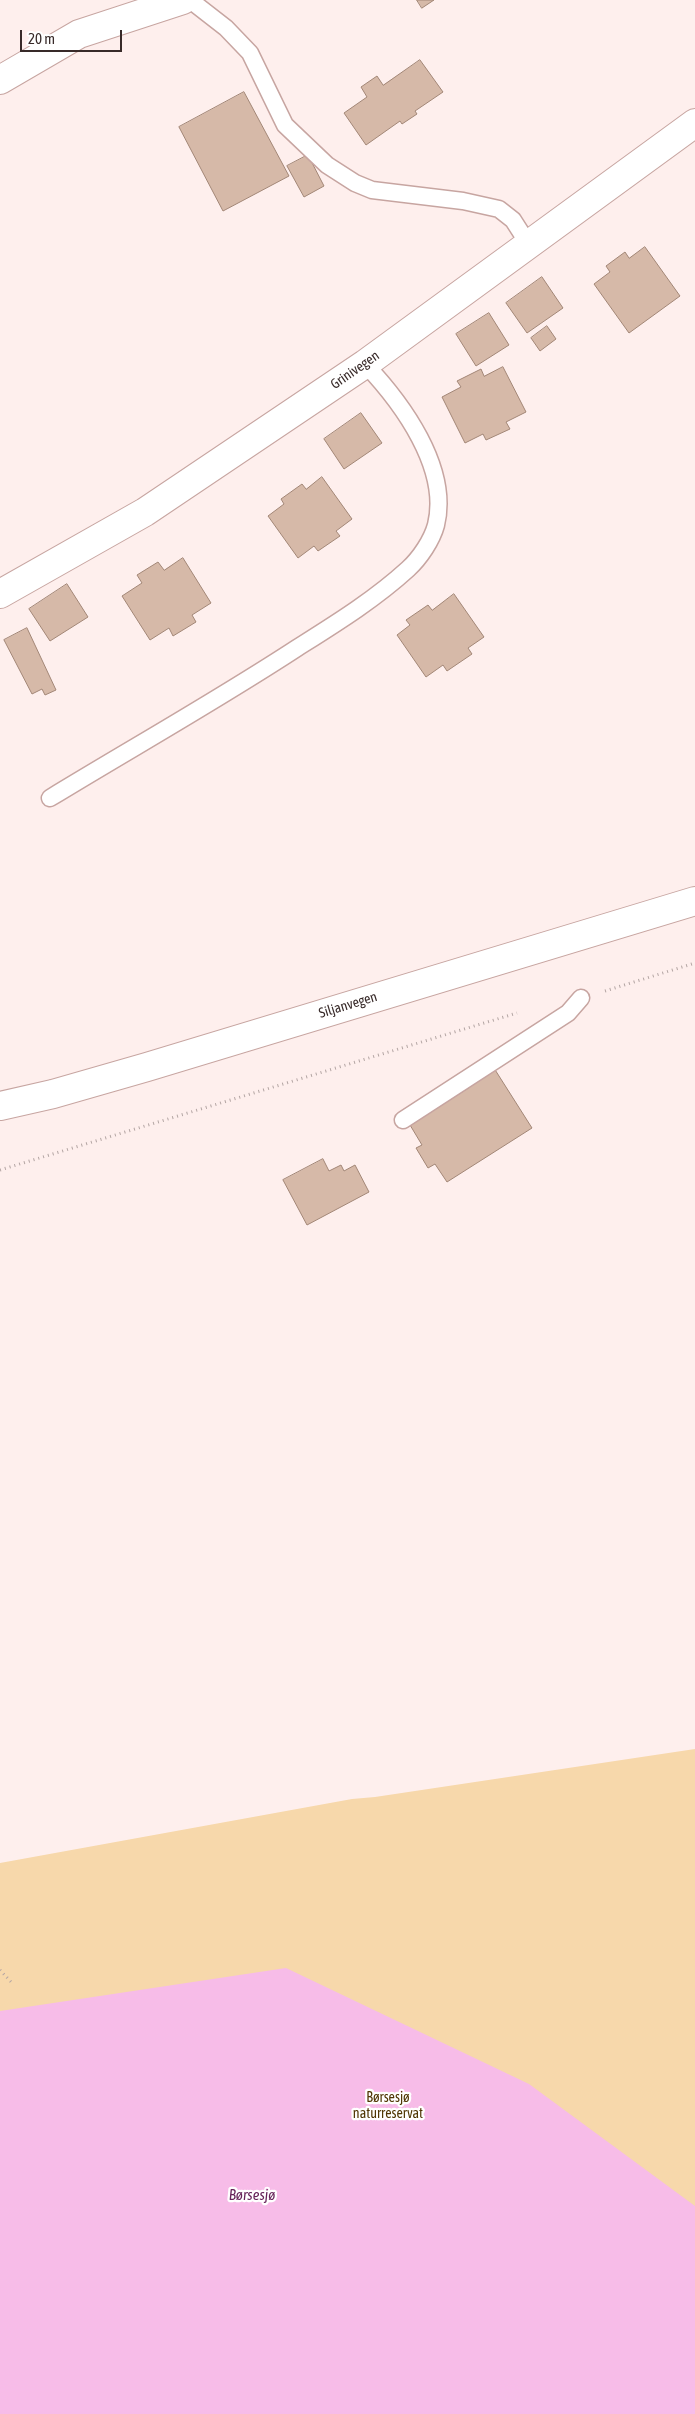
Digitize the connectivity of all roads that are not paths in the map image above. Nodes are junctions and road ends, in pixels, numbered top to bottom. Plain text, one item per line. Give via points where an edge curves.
1 (183, 0) edge
2 (190, 0) edge
3 (0, 80) edge
4 (695, 123) edge
5 (529, 245) junction
6 (365, 364) junction
7 (0, 594) edge
8 (50, 798) dead end
9 (695, 901) edge
10 (582, 998) road end
11 (0, 1106) edge
12 (403, 1120) dead end

1 - 3 street via 79,34
2 - 5 lane via 226,28 250,53 285,125 327,165 372,190 463,201 499,209 512,220
4 - 5 street, Grinivegen
5 - 6 street, Grinivegen
6 - 7 street, Grinivegen via 145,512
6 - 8 lane via 398,404 433,468 439,502 436,525 419,556 354,611 221,697
9 - 11 street, Siljanvegen via 147,1067
10 - 12 lane via 568,1013

